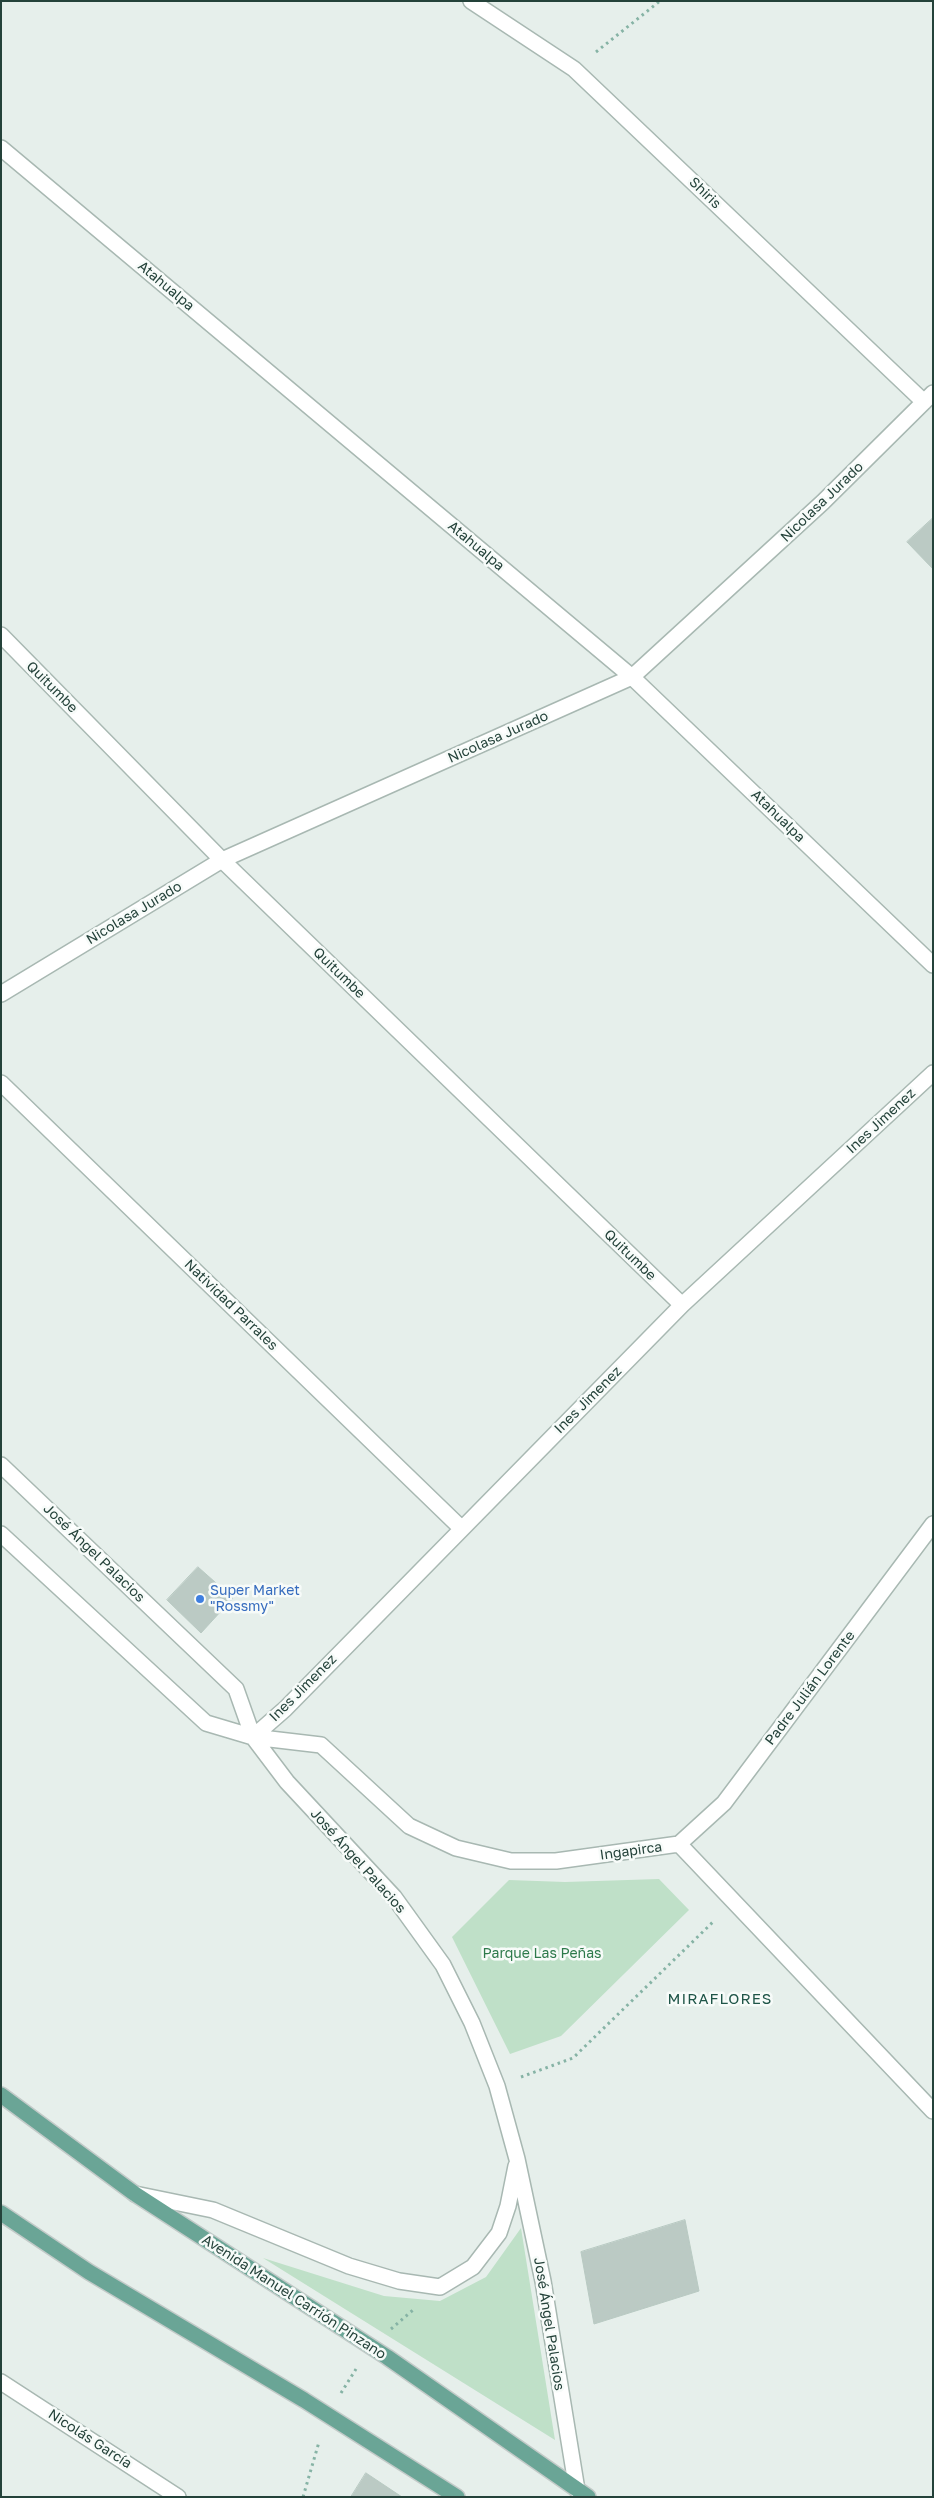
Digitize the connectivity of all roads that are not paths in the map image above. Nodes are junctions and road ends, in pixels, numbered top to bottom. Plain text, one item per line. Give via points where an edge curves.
1 (471, 1) edge
2 (1, 148) edge
3 (929, 398) edge
4 (1, 635) edge
5 (632, 677) junction
6 (222, 860) junction
7 (933, 965) edge
8 (1, 994) edge
9 (933, 1073) edge
10 (1, 1083) edge
11 (682, 1305) junction
12 (1, 1465) edge
13 (933, 1524) edge
14 (461, 1528) junction
15 (1, 1534) edge
16 (253, 1737) junction
17 (679, 1844) junction
18 (1, 2095) edge
19 (931, 2105) edge
20 (517, 2159) junction
21 (135, 2194) junction
22 (1, 2213) edge
23 (1, 2382) edge
24 (582, 2493) edge
25 (178, 2497) edge
26 (457, 2497) edge

1 - 3 street, Shiris via 574,68
2 - 5 street, Atahualpa
3 - 5 street, Nicolasa Jurado via 824,502
4 - 6 street, Quitumbe
5 - 6 street, Nicolasa Jurado
5 - 7 street, Atahualpa
6 - 8 street, Nicolasa Jurado
6 - 11 street, Quitumbe
9 - 11 street, Ines Jimenez
10 - 14 street, Natividad Parrales
11 - 14 street, Ines Jimenez
12 - 16 street, José Ángel Palacios via 236,1689
13 - 17 street, Padre Julián Lorente via 724,1803
14 - 16 street, Ines Jimenez via 285,1709
15 - 16 street via 206,1723
16 - 17 street, Ingapirca via 321,1745 409,1826 456,1848 511,1861 556,1861
16 - 20 street, José Ángel Palacios via 287,1782 394,1897 443,1965 472,2023 497,2086
17 - 19 street, Ingapirca
18 - 21 main road, Avenida Manuel Carrión Pinzano
20 - 21 street, José Ángel Palacios via 499,2233 473,2268 440,2287 399,2281 349,2266 213,2210
20 - 24 street, José Ángel Palacios
21 - 24 main road, Avenida Manuel Carrión Pinzano via 370,2346
22 - 26 main road via 89,2272
23 - 25 street, Nicolás García

